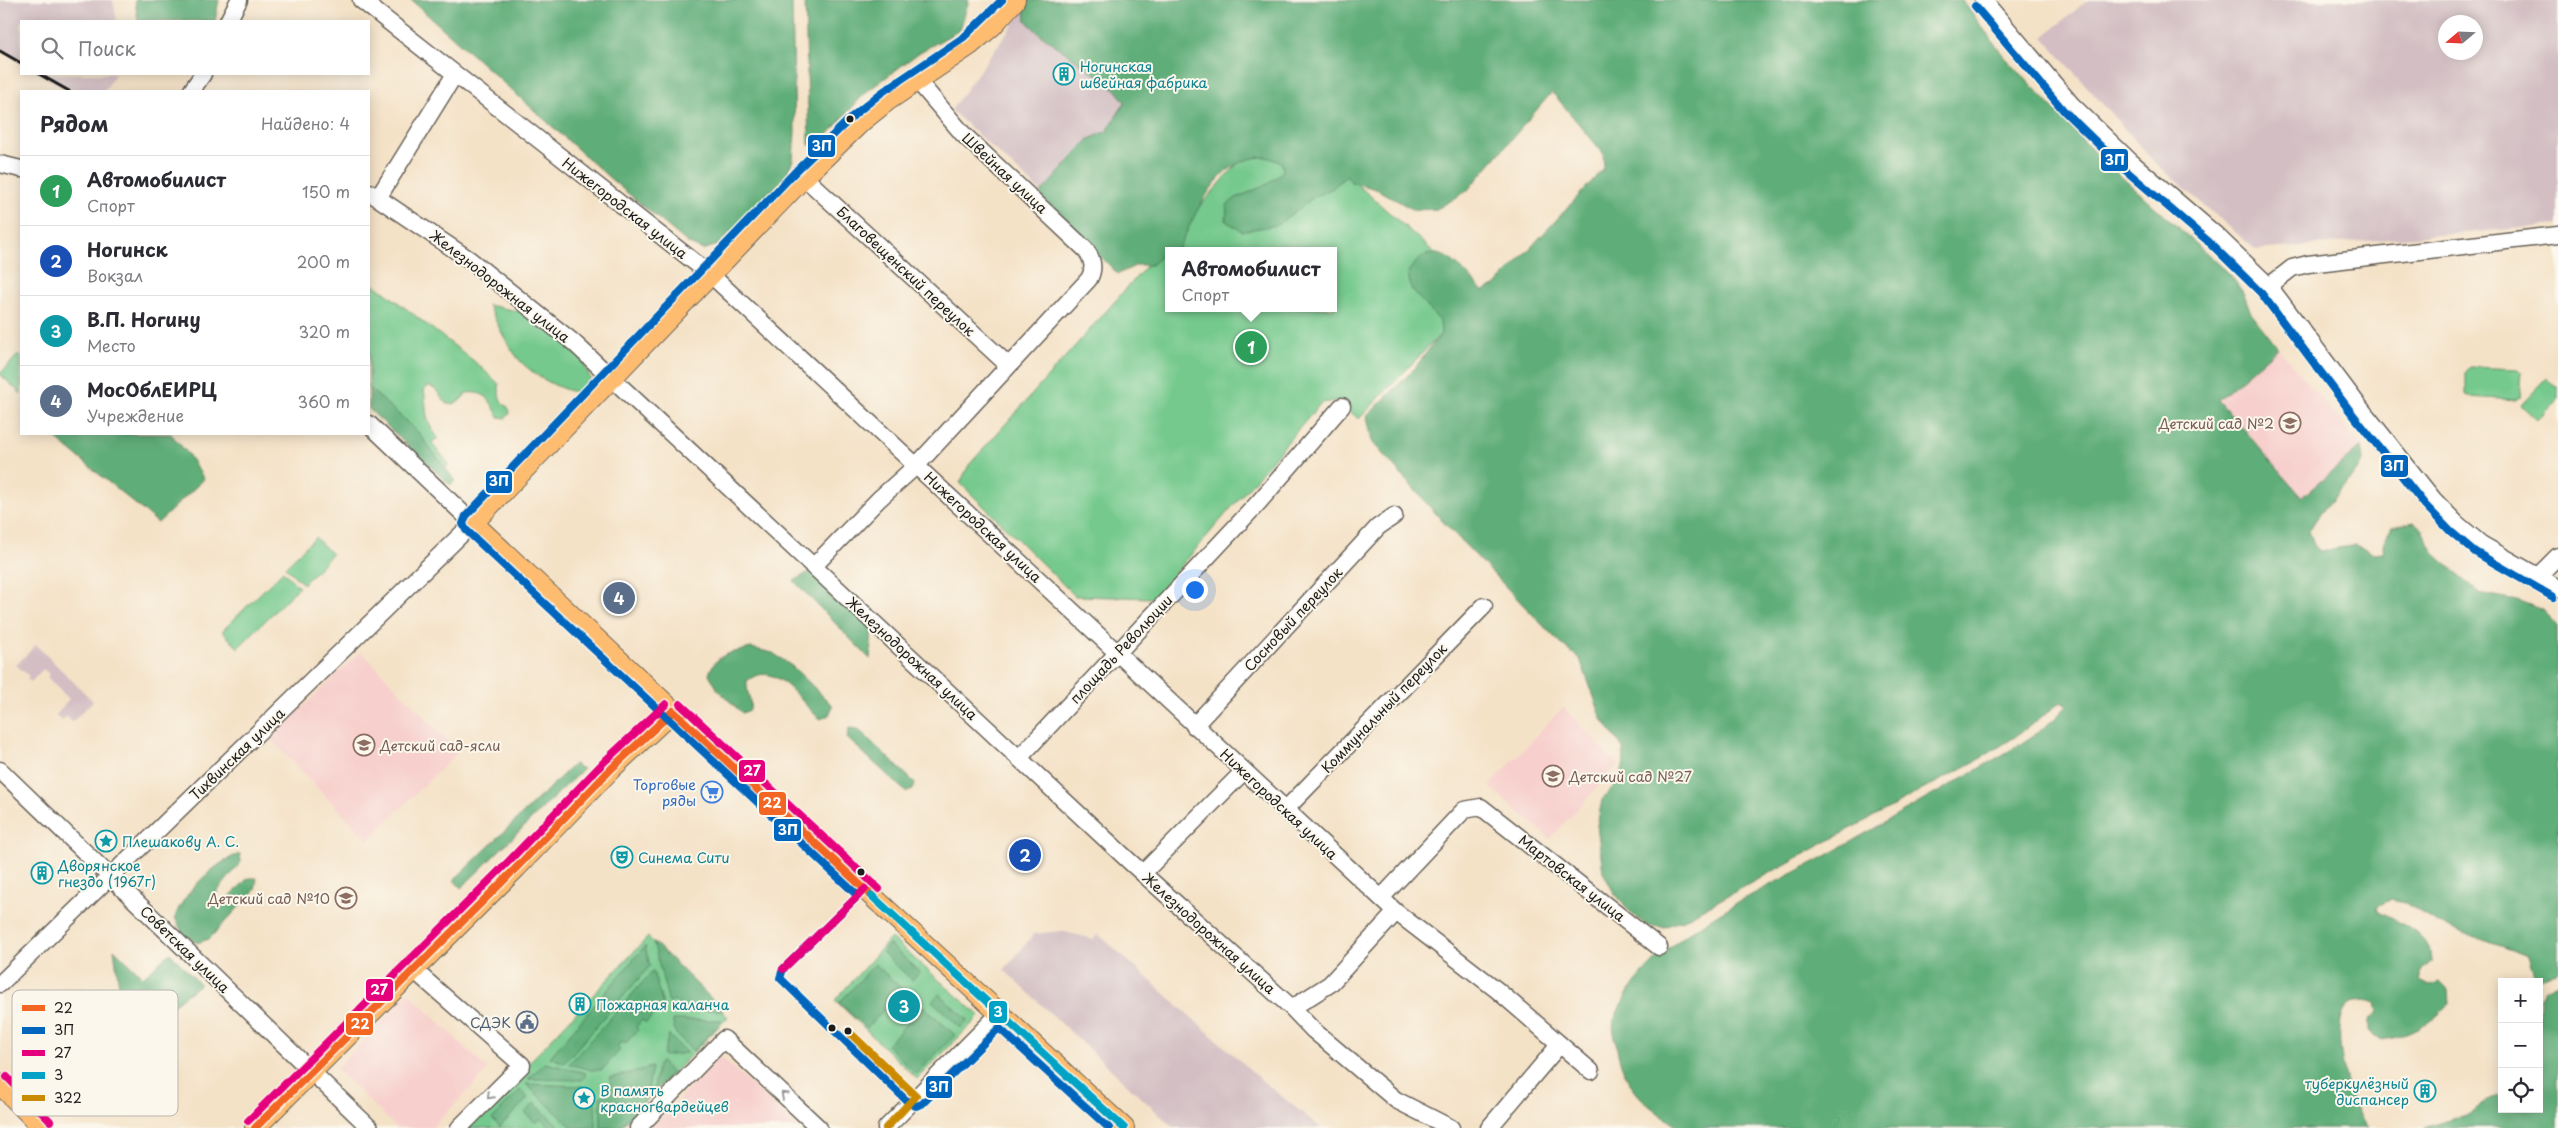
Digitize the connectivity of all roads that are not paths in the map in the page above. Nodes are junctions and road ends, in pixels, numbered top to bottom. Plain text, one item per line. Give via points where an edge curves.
1 (239, 0) edge
2 (361, 0) edge
3 (1014, 0) edge
4 (1983, 0) edge
5 (229, 20) edge
6 (455, 74) junction
7 (203, 75) edge
8 (917, 80) junction
9 (192, 90) dead end
10 (0, 164) edge
11 (20, 169) edge
12 (804, 177) junction
13 (373, 195) edge
14 (2558, 236) edge
15 (711, 275) junction
16 (2269, 286) junction
17 (1008, 364) junction
18 (611, 380) junction
19 (1342, 406) dead end
20 (370, 425) edge
21 (917, 465) junction
22 (1394, 516) dead end
23 (473, 523) junction
24 (2558, 556) edge
25 (813, 567) junction
26 (2538, 576) junction
27 (2558, 588) edge
28 (1484, 606) dead end
29 (1118, 653) junction
30 (673, 711) junction
31 (1194, 726) junction
32 (1019, 758) junction
33 (0, 770) edge
34 (1243, 772) junction
35 (1285, 810) junction
36 (1143, 874) junction
37 (110, 877) junction
38 (1381, 898) junction
39 (1396, 912) junction
40 (1659, 947) dead end
41 (414, 970) junction
42 (0, 984) edge
43 (1292, 1008) junction
44 (999, 1014) junction
45 (1560, 1044) junction
46 (1591, 1070) dead end
47 (312, 1071) junction
48 (0, 1084) edge
49 (12, 1096) edge
50 (31, 1116) edge
51 (803, 1121) edge
52 (43, 1128) edge
53 (255, 1128) edge
54 (370, 1128) edge
55 (459, 1128) edge
56 (638, 1128) edge
57 (820, 1128) edge
58 (886, 1128) edge
59 (1124, 1128) edge
60 (1450, 1128) edge
61 (1489, 1128) edge

1 - 5 street
2 - 6 street, Нижегородская улица
3 - 8 main road via 970,45
4 - 16 street via 2071,104
6 - 13 street
6 - 15 street, Нижегородская улица
7 - 9 street
8 - 12 main road via 861,122
8 - 17 street, Швейная улица via 963,134 1085,249 1093,264 1089,279
10 - 11 street
12 - 15 main road
12 - 17 street, Благовещенский переулок
13 - 18 street, Железнодорожная улица via 516,295 573,342
14 - 16 street via 2308,264 2292,268
15 - 18 main road
15 - 21 street, Нижегородская улица
16 - 26 street via 2358,405 2456,524 2481,544
17 - 21 street
18 - 23 main road
18 - 25 street, Железнодорожная улица
19 - 29 street, площадь Революции via 1258,503
20 - 23 street
21 - 25 street
21 - 29 street, Нижегородская улица
22 - 31 street, Сосновый переулок via 1378,527
23 - 30 main road
23 - 37 street, Тихвинская улица
24 - 26 street
25 - 32 street, Железнодорожная улица
26 - 27 street
28 - 35 street, Коммунальный переулок
29 - 31 street, Нижегородская улица
29 - 32 street, площадь Революции
30 - 41 main road via 612,768
30 - 44 main road
31 - 34 street, Нижегородская улица
32 - 36 street, Железнодорожная улица
33 - 37 street, Советская улица
34 - 35 street, Нижегородская улица
34 - 36 street
35 - 38 street, Нижегородская улица
36 - 43 street, Железнодорожная улица
37 - 42 street, Тихвинская улица
37 - 47 street, Советская улица
38 - 39 street, Нижегородская улица
38 - 40 street, Мартовская улица via 1464,810 1475,806 1485,809
39 - 43 street via 1330,984
39 - 45 street, Нижегородская улица via 1497,990
41 - 47 main road
41 -> 55 street via 522,1064
43 - 60 street, Железнодорожная улица via 1313,1030 1396,1100
44 - 58 street
44 - 59 main road
45 - 46 street, Нижегородская улица
45 - 61 street
47 - 53 main road
47 - 54 street, Советская улица
48 - 49 main road
50 - 52 main road
51 -> 56 street via 724,1039
51 - 57 street

